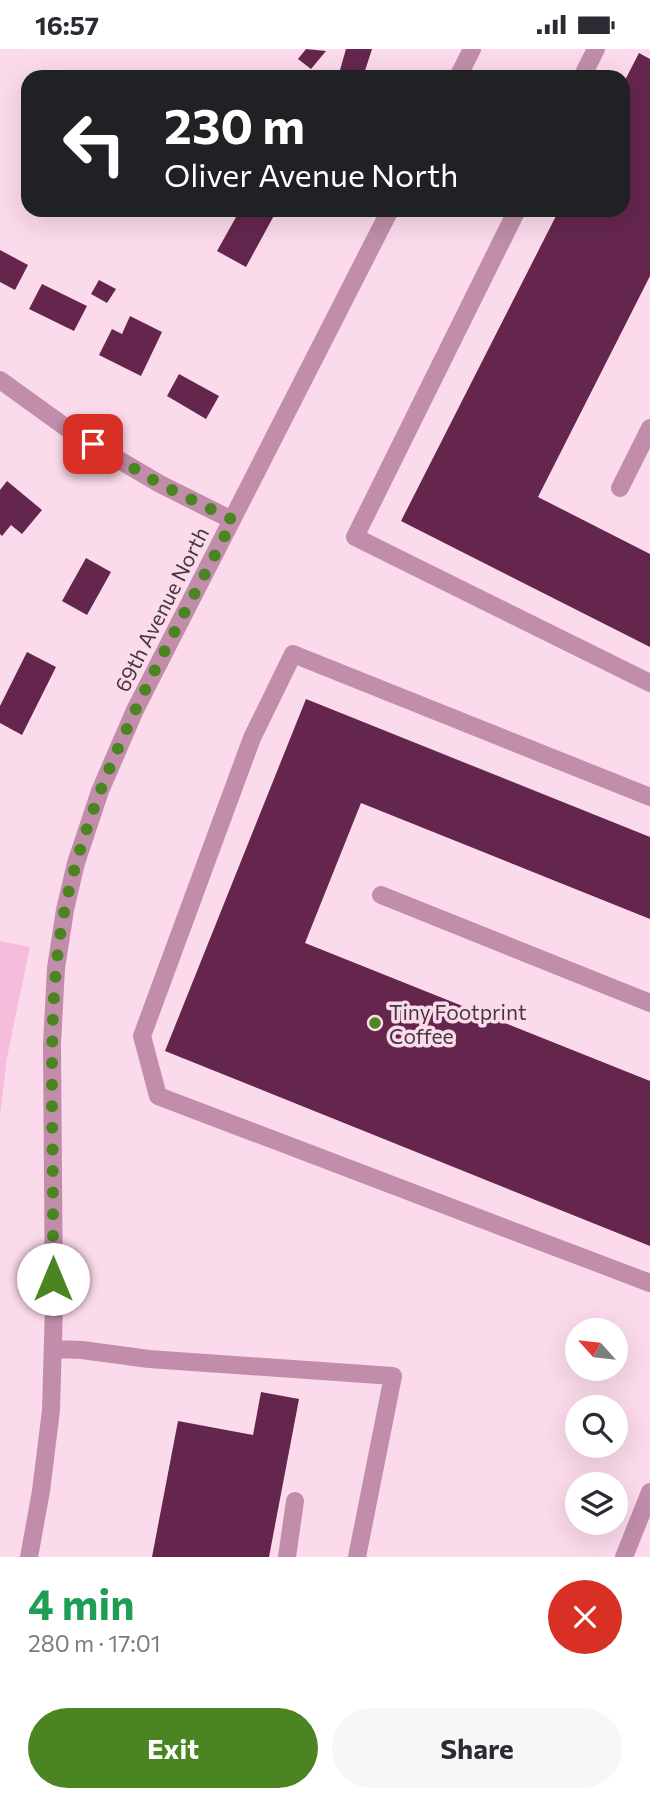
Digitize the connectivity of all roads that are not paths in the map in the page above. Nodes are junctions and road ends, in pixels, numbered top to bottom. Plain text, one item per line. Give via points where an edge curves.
1 (472, 49) edge
2 (596, 49) edge
3 (462, 70) edge
4 (586, 70) edge
5 (386, 217) edge
6 (514, 217) edge
7 (0, 380) edge
8 (650, 428) edge
9 (620, 488) dead end
10 (233, 520) junction
11 (650, 683) edge
12 (650, 797) edge
13 (381, 895) dead end
14 (650, 1003) edge
15 (650, 1283) edge
16 (53, 1349) junction
17 (650, 1492) edge
18 (295, 1501) dead end
19 (29, 1557) edge
20 (287, 1557) edge
21 (357, 1557) edge
22 (624, 1557) edge

1 - 3 street
2 - 4 street
5 - 10 street, 69th Avenue North
6 - 11 street via 355,537
7 - 10 street via 75,434
8 - 9 street
10 - 16 street, 69th Avenue North via 135,710 105,779 65,910 52,1044
12 - 15 street via 293,654 252,738 142,1036 158,1096
13 - 14 street
16 - 19 street, 69th Avenue North via 51,1410
16 - 21 street via 393,1376
17 - 22 street
18 - 20 street

